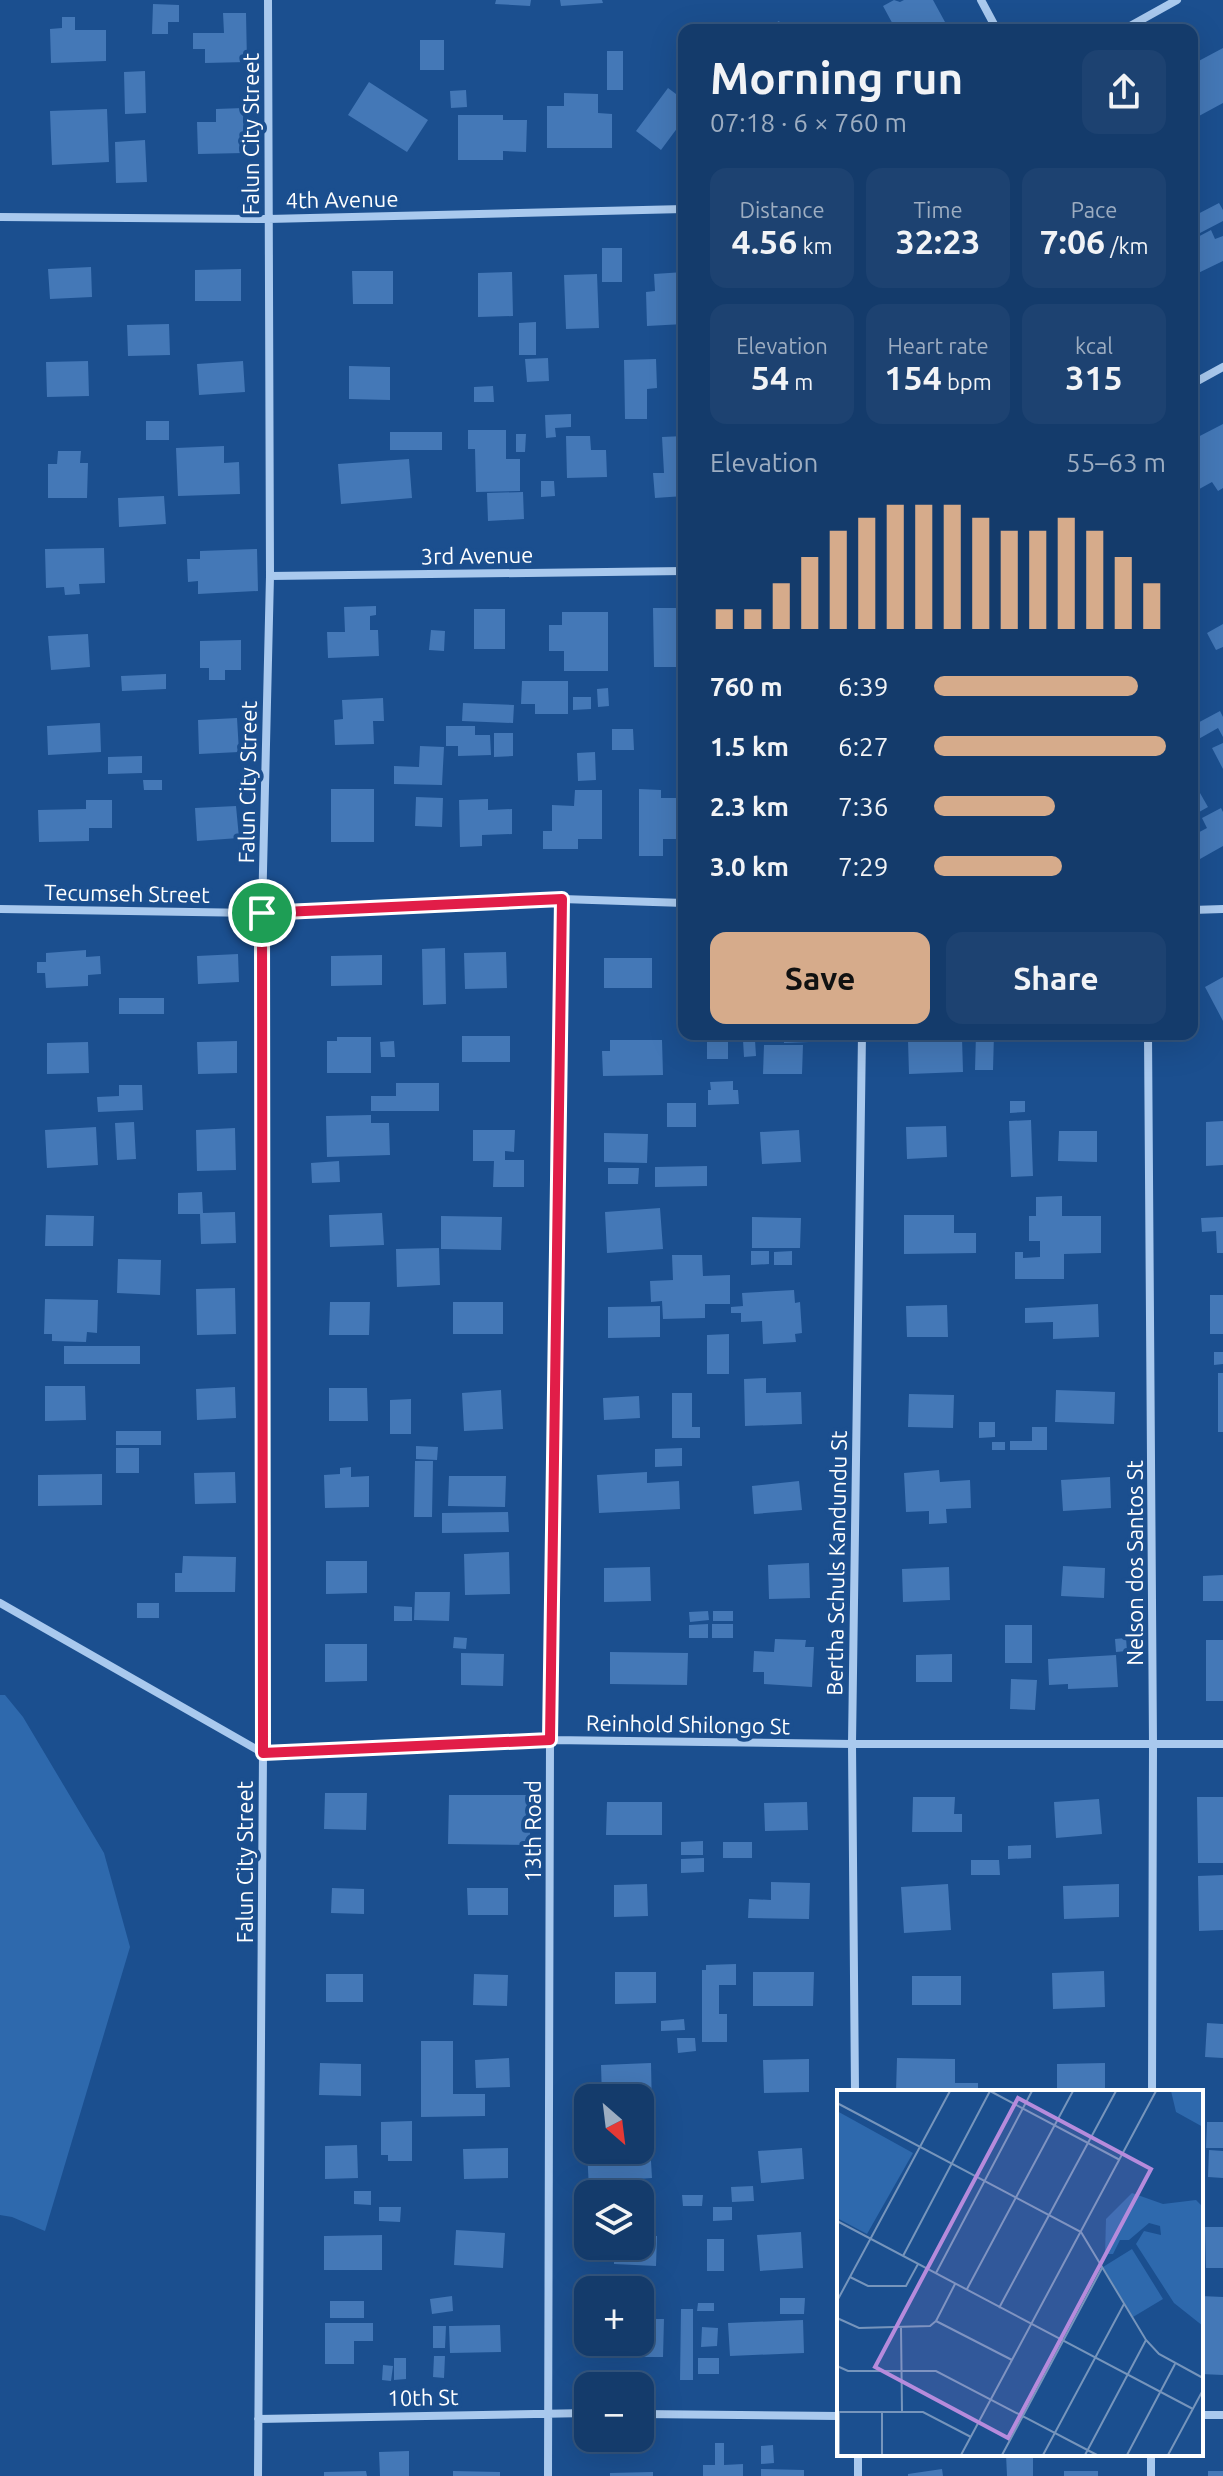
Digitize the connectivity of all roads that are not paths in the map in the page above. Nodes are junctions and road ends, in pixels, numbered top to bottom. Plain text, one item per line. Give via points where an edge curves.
1 (268, 0) edge
2 (981, 0) edge
3 (1177, 0) edge
4 (994, 24) edge
5 (1134, 24) edge
6 (678, 209) edge
7 (0, 217) edge
8 (268, 219) junction
9 (1223, 367) edge
10 (1198, 381) edge
11 (678, 571) edge
12 (270, 576) junction
13 (562, 899) junction
14 (678, 903) edge
15 (0, 909) edge
16 (1223, 909) edge
17 (1198, 910) edge
18 (262, 913) junction
19 (862, 1040) edge
20 (1148, 1040) edge
21 (0, 1603) edge
22 (550, 1740) junction
23 (852, 1744) junction
24 (1153, 1744) junction
25 (1223, 1744) edge
26 (263, 1753) junction
27 (855, 2090) edge
28 (1152, 2090) edge
29 (549, 2413) junction
30 (574, 2413) edge
31 (654, 2414) edge
32 (837, 2416) edge
33 (258, 2419) junction
34 (258, 2476) edge
35 (548, 2476) edge

1 - 8 street, Falun City Street
2 - 4 street
3 - 5 street
6 - 8 street, 4th Avenue
7 - 8 street, 4th Avenue
8 - 12 street, Falun City Street
9 - 10 street
11 - 12 street, 3rd Avenue
12 - 18 street, Falun City Street
13 - 14 street, Tecumseh Street
13 - 18 street, Tecumseh Street
13 - 22 street, 13th Road
15 - 18 street, Tecumseh Street
16 - 17 street
18 - 26 street, Falun City Street
19 - 23 street, Bertha Schuls Kandundu St
20 - 24 street, Nelson dos Santos St
21 - 26 street
22 - 23 street, Reinhold Shilongo St
22 - 26 street, Reinhold Shilongo St
22 - 29 street, 13th Road
23 - 24 street, Reinhold Shilongo St
23 - 27 street, Bertha Schuls Kandundu St
24 - 25 street, Reinhold Shilongo St
24 - 28 street, Nelson dos Santos St
26 - 33 street, Falun City Street
29 - 30 street, 10th St
29 - 33 street, 10th St
29 - 35 street, 13th Road
31 - 32 street
33 - 34 street, Falun City Street

